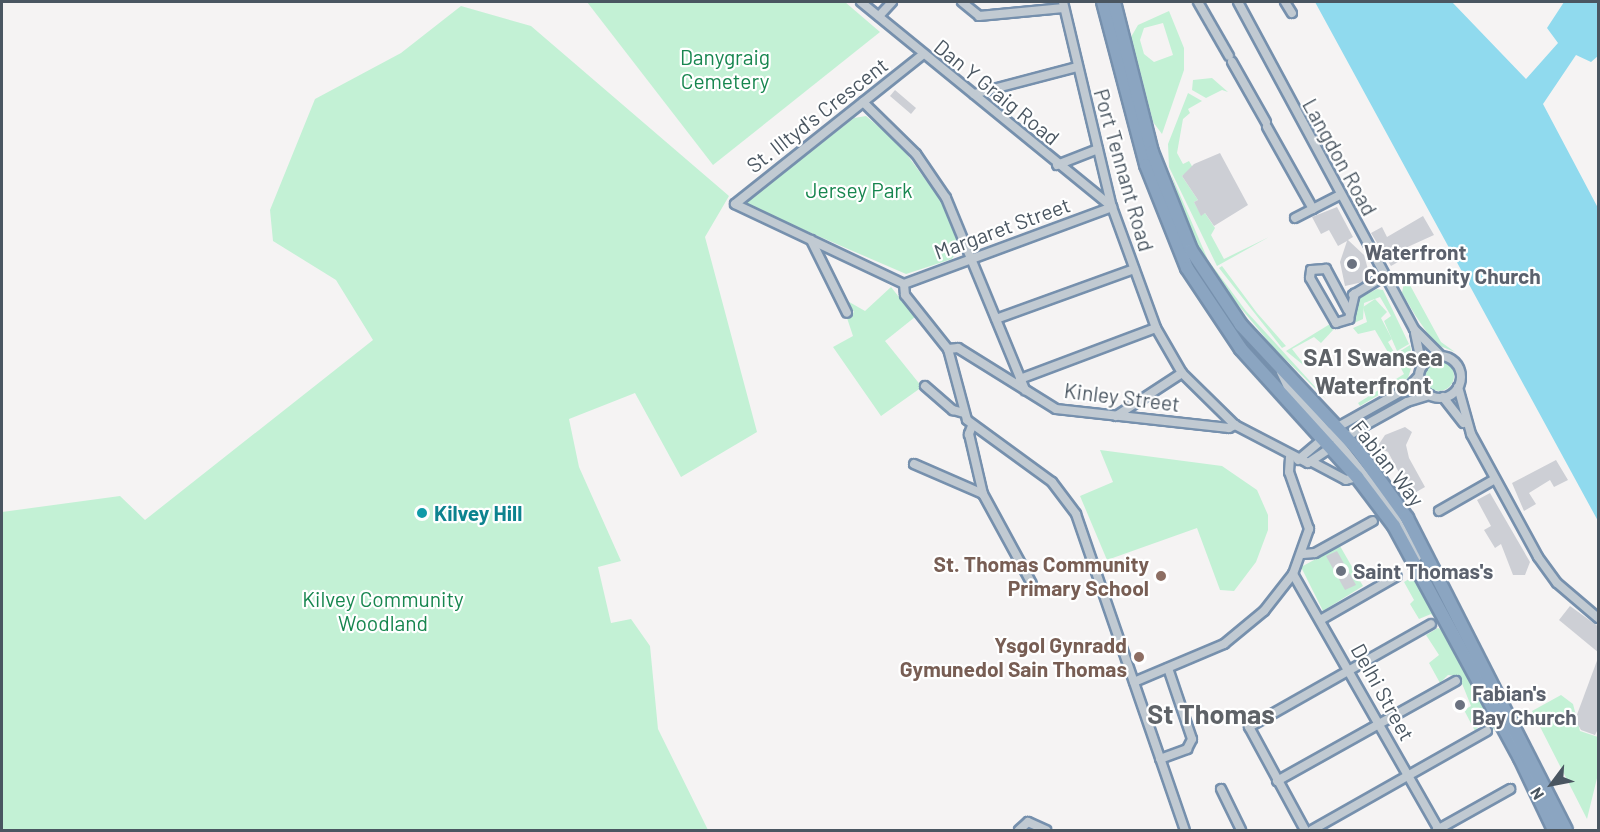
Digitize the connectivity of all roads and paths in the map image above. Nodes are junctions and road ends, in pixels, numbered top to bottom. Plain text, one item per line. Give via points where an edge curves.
1 (861, 2) edge
2 (892, 2) edge
3 (963, 2) edge
4 (1103, 2) edge
5 (1114, 2) edge
6 (1198, 2) edge
7 (1238, 2) edge
8 (1285, 2) edge
9 (1064, 5) edge
10 (1292, 13) dead end
11 (879, 16) junction
12 (922, 55) junction
13 (1077, 67) junction
14 (974, 94) junction
15 (863, 102) junction
16 (1098, 149) junction
17 (1057, 165) junction
18 (1340, 195) junction
19 (1112, 207) junction
20 (1313, 209) junction
21 (1295, 218) dead end
22 (811, 240) junction
23 (970, 258) junction
24 (1134, 269) junction
25 (1385, 276) junction
26 (904, 284) junction
27 (1339, 293) junction
28 (1355, 294) junction
29 (1348, 310) junction
30 (847, 313) dead end
31 (996, 319) junction
32 (1156, 328) junction
33 (1414, 329) junction
34 (948, 350) junction
35 (1441, 356) junction
36 (1422, 366) junction
37 (1182, 373) junction
38 (1419, 376) junction
39 (1020, 380) junction
40 (925, 386) dead end
41 (1458, 387) junction
42 (1025, 390) junction
43 (1430, 395) junction
44 (1443, 397) junction
45 (964, 413) junction
46 (1116, 416) junction
47 (1235, 424) junction
48 (972, 426) junction
49 (1471, 434) junction
50 (1334, 438) junction
51 (1294, 458) junction
52 (1312, 462) junction
53 (914, 464) dead end
54 (1357, 477) junction
55 (1495, 479) junction
56 (983, 494) junction
57 (1439, 511) dead end
58 (1373, 521) dead end
59 (1303, 554) junction
60 (1293, 574) junction
61 (1397, 576) dead end
62 (1425, 579) junction
63 (1032, 584) dead end
64 (1599, 618) edge
65 (1322, 619) junction
66 (1431, 624) dead end
67 (1168, 668) junction
68 (1350, 670) junction
69 (1456, 681) dead end
70 (1134, 682) junction
71 (1380, 724) junction
72 (1487, 731) dead end
73 (1160, 759) junction
74 (1408, 776) junction
75 (1277, 781) junction
76 (1221, 789) dead end
77 (1510, 789) dead end
78 (1438, 830) edge
79 (1019, 831) edge
80 (1046, 831) edge
81 (1185, 831) edge
82 (1241, 831) edge
83 (1305, 831) edge
84 (1312, 831) edge
85 (1554, 831) edge
86 (1566, 831) edge

1 - 11 street, Dan Y Graig Road
2 - 11 street
3 - 9 street via 979,16
4 - 50 highway, Fabian Way via 1146,165 1179,251 1230,335
5 - 50 highway, Fabian Way via 1152,152 1183,233 1230,310
6 - 20 street
7 - 18 street, Langdon Road
8 - 10 street
9 - 13 street, Port Tennant Road
11 - 12 street, Dan Y Graig Road
12 - 14 street, Dan Y Graig Road
12 - 15 street, St. Illtyd's Crescent
13 - 14 street
13 - 16 street, Port Tennant Road
14 - 17 street, Dan Y Graig Road
15 - 22 street, St. Illtyd's Crescent via 735,204
15 - 23 street via 902,139 936,183
16 - 17 street
16 - 19 street, Port Tennant Road
17 - 19 street, Dan Y Graig Road
18 - 20 street
18 - 25 street, Langdon Road
19 - 23 street, Margaret Street
19 - 24 street, Port Tennant Road
20 - 21 street
22 - 26 street
22 - 30 street
23 - 26 street, Margaret Street
23 - 31 street
24 - 31 street
24 - 32 street, Port Tennant Road
25 - 28 street
25 - 33 street, Langdon Road
26 - 34 street via 905,295
27 - 28 street
27 - 29 street
27 - 29 street via 1323,266 1311,270 1310,278 1334,321 1345,322
28 - 29 street
31 - 39 street
32 - 37 street, Port Tennant Road
32 - 39 street
33 - 35 street, Langdon Road
33 - 36 street, Langdon Road
34 - 42 street, Kinley Street via 958,348
34 - 45 street
35 - 36 street
35 - 41 street via 1459,369
36 - 38 street
37 - 46 street
37 - 47 street, Port Tennant Road
38 - 43 street
38 - 50 street
39 - 42 street
40 - 45 street via 953,410
41 - 44 street
41 - 49 street
42 - 46 street, Kinley Street via 1056,409
43 - 44 street
43 - 50 street via 1407,402
44 - 49 street
45 - 48 street
46 - 47 street, Kinley Street via 1229,428
47 - 51 street, Port Tennant Road
48 - 56 street via 969,434
48 - 70 street via 1067,496
49 - 55 street
50 - 51 street
50 - 52 street
50 - 54 highway, Fabian Way
50 - 62 street via 1406,533
50 - 86 highway, Fabian Way via 1407,518
51 - 52 street, Port Tennant Road
51 - 59 street via 1289,472 1309,529
52 - 54 street, Port Tennant Road via 1346,480
53 - 56 street
54 - 62 highway, Fabian Way via 1394,526
55 - 57 street
55 - 64 street via 1545,568
56 - 63 street
58 - 59 street via 1315,554
59 - 60 street
60 - 65 street, Delhi Street
60 - 67 street via 1264,611 1224,644
61 - 65 street
62 - 85 highway, Fabian Way
65 - 68 street, Delhi Street
66 - 68 street
67 - 70 street
67 - 73 street via 1192,739 1187,749
68 - 71 street, Delhi Street
68 - 75 street via 1248,728
69 - 71 street
70 - 73 street
71 - 74 street, Delhi Street
71 - 75 street
72 - 74 street
73 - 81 street
74 - 78 street, Delhi Street
74 - 84 street
75 - 83 street
76 - 82 street
77 - 78 street
79 - 80 street via 1028,822

